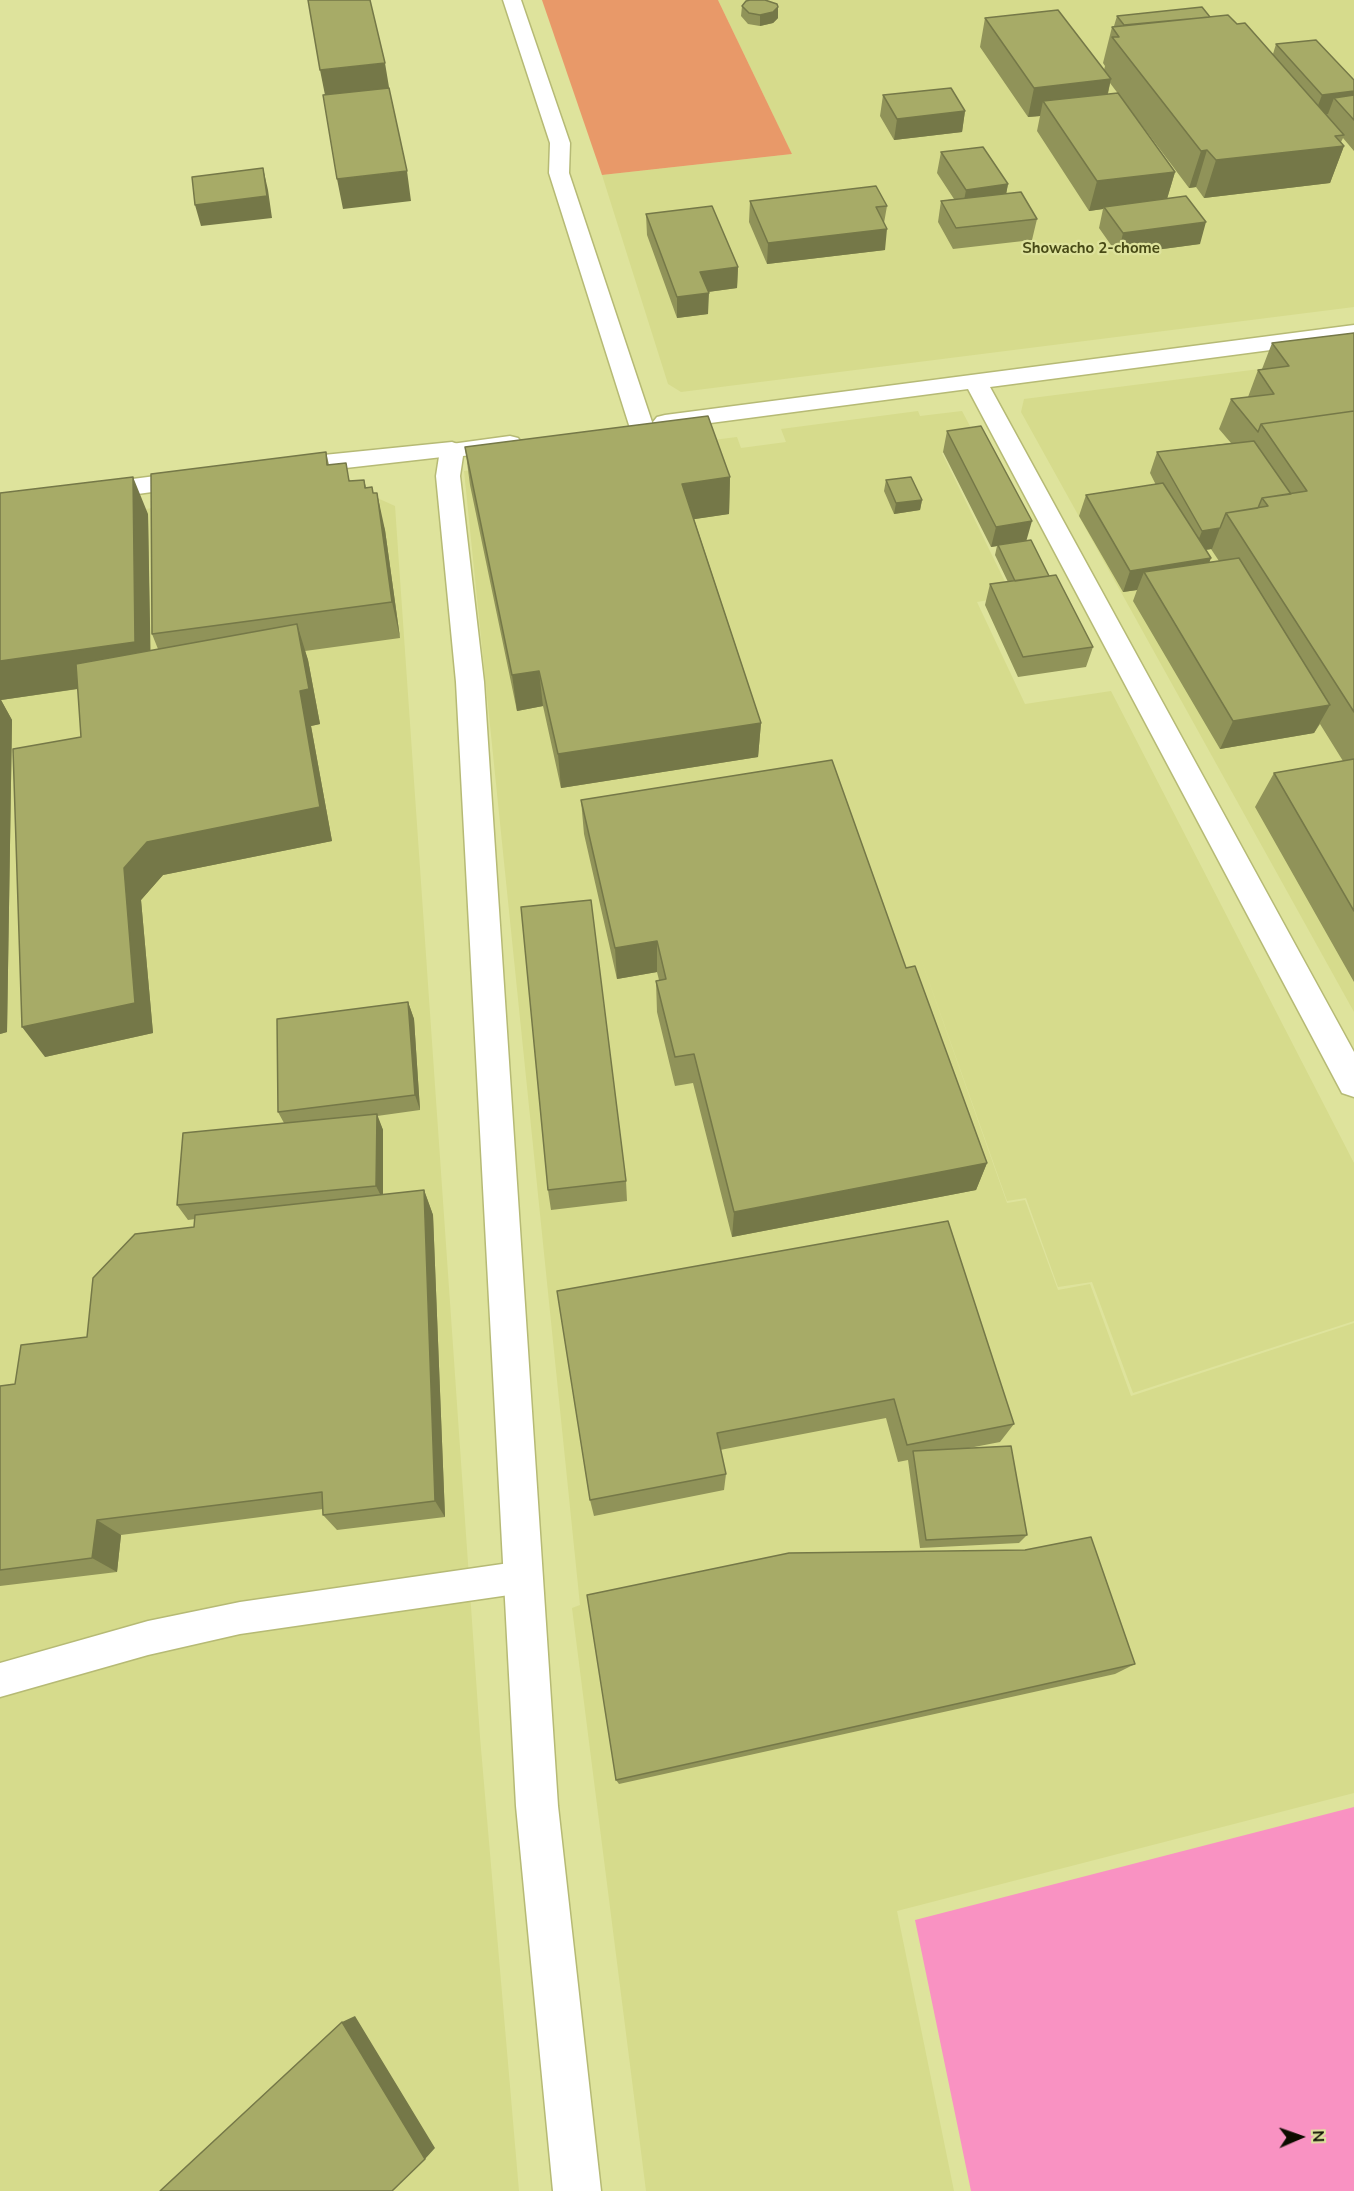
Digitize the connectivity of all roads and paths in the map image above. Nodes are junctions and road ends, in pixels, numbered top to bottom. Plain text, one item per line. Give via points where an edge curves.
1 (512, 0) edge
2 (1354, 332) edge
3 (976, 382) junction
4 (641, 426) junction
5 (617, 429) edge
6 (535, 440) edge
7 (452, 450) junction
8 (260, 470) edge
9 (212, 476) edge
10 (71, 495) edge
11 (1354, 1083) edge
12 (523, 1577) junction
13 (0, 1680) edge
14 (577, 2191) edge

1 - 4 street via 560,143 559,173
2 - 3 street
3 - 4 street
3 - 11 street
4 - 5 street
6 - 7 street
7 - 8 street
7 - 12 street via 448,476 470,682
9 - 10 street
12 - 13 lane via 240,1618 148,1638
12 - 14 street via 537,1806

